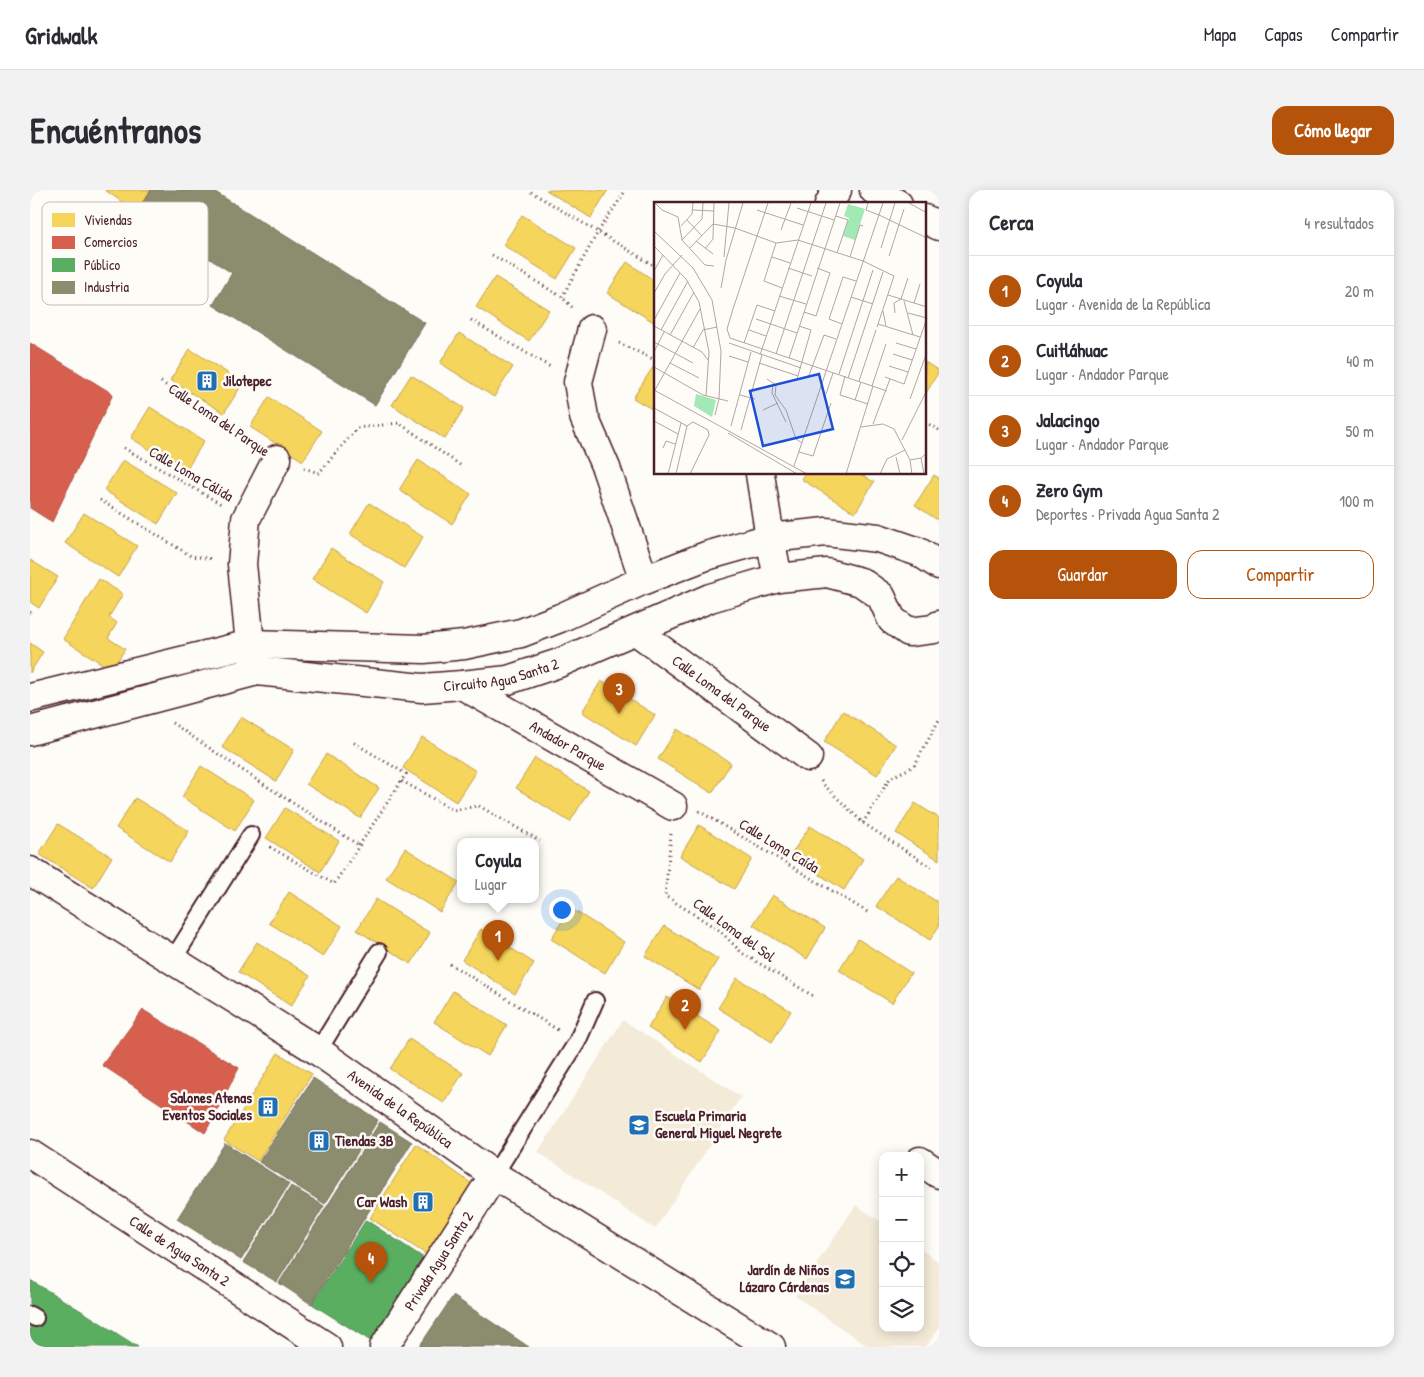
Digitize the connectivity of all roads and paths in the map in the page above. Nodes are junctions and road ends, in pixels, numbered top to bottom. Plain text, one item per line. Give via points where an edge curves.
1 (626, 190) edge
2 (836, 190) edge
3 (874, 190) edge
4 (531, 192) dead end
5 (830, 202) edge
6 (895, 202) edge
7 (926, 220) edge
8 (939, 226) edge
9 (598, 232) junction
10 (654, 265) edge
11 (562, 297) dead end
12 (471, 320) dead end
13 (592, 329) dead end
14 (161, 382) dead end
15 (578, 382) junction
16 (926, 423) edge
17 (939, 430) edge
18 (124, 448) dead end
19 (277, 459) junction
20 (460, 465) dead end
21 (760, 475) edge
22 (100, 500) dead end
23 (246, 519) junction
24 (770, 538) junction
25 (242, 564) junction
26 (939, 565) edge
27 (778, 578) junction
28 (644, 580) junction
29 (939, 625) edge
30 (636, 631) junction
31 (250, 644) junction
32 (256, 671) junction
33 (462, 685) junction
34 (30, 698) edge
35 (141, 702) junction
36 (939, 720) edge
37 (30, 731) edge
38 (351, 741) dead end
39 (808, 757) joint
40 (402, 780) junction
41 (673, 806) junction
42 (863, 823) junction
43 (251, 835) joint
44 (535, 838) edge
45 (360, 846) junction
46 (932, 868) dead end
47 (30, 871) edge
48 (869, 913) dead end
49 (379, 952) dead end
50 (172, 961) junction
51 (450, 964) dead end
52 (815, 997) dead end
53 (595, 1001) dead end
54 (577, 1042) junction
55 (318, 1051) junction
56 (30, 1154) edge
57 (924, 1164) edge
58 (939, 1174) edge
59 (494, 1175) junction
60 (327, 1347) edge
61 (384, 1347) edge
62 (771, 1347) edge

1 - 9 path
2 - 5 street
3 - 6 street
4 - 9 path
7 - 8 street
9 - 10 path
9 - 11 path
12 - 15 path
13 - 15 street
14 - 19 path, Calle Loma del Parque
15 - 28 street via 584,417 606,468
16 - 17 path
18 - 23 path, Calle Loma Cálida
19 - 20 path, Calle Loma del Parque via 319,473 357,428 399,423
19 - 23 street
21 - 24 street
22 - 25 path via 191,556
23 - 25 street
24 - 26 street via 826,532 878,538 919,552
24 - 27 street
24 - 28 street via 706,556
25 - 31 street
27 - 29 street, Circuito Agua Santa 2 via 827,573 861,582 881,596 892,620 909,632 934,629
27 - 30 street, Circuito Agua Santa 2 via 710,598
28 - 31 street via 521,633 464,645 424,649
30 - 33 street, Circuito Agua Santa 2 via 508,680
30 - 39 street, Calle Loma del Parque
31 - 32 street
31 - 34 street
32 - 33 street, Circuito Agua Santa 2 via 422,688
32 - 35 street, Circuito Agua Santa 2
33 - 41 street, Andador Parque
35 - 37 street, Circuito Agua Santa 2
35 - 45 path
36 - 42 path via 914,766 890,778
38 - 40 path via 406,774
39 - 42 path via 824,785
40 - 44 path via 453,810 480,806
40 - 45 path
41 - 48 path, Calle Loma Caída via 699,811
41 - 52 path, Calle Loma del Sol via 665,896 719,930 742,953
42 - 46 path
43 - 45 path via 334,884
43 - 50 lane
47 - 50 street, Avenida de la República
49 - 55 lane
50 - 55 street, Avenida de la República
51 - 54 path
53 - 54 lane
54 - 59 lane
55 - 59 street, Avenida de la República
56 - 60 street, Calle de Agua Santa 2
57 - 58 street
59 - 61 street, Privada Agua Santa 2
59 - 62 street, Avenida de la República

